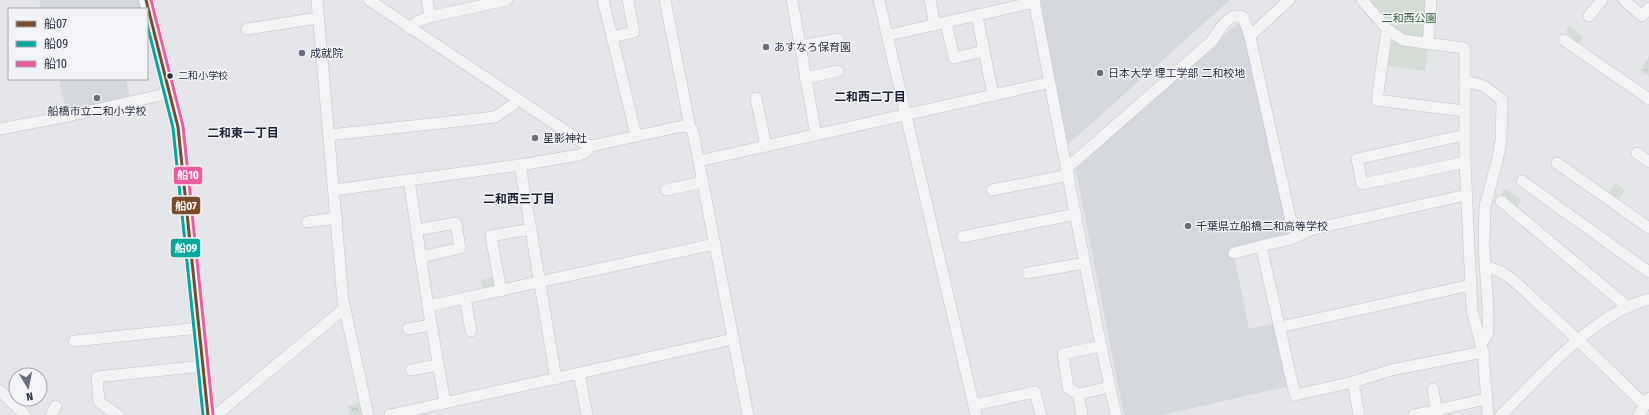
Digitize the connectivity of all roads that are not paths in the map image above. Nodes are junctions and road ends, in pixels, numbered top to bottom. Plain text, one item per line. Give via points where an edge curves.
1 (146, 0) edge
2 (317, 0) edge
3 (369, 0) edge
4 (427, 0) edge
5 (507, 0) edge
6 (603, 0) edge
7 (628, 0) edge
8 (665, 0) edge
9 (792, 0) edge
10 (879, 0) edge
11 (930, 0) edge
12 (1289, 0) edge
13 (1362, 0) edge
14 (1430, 0) edge
15 (1602, 0) edge
16 (1624, 0) edge
17 (1035, 1) edge
18 (477, 3) edge
19 (1649, 8) edge
20 (433, 16) junction
21 (977, 16) junction
22 (1589, 16) dead end
23 (318, 18) junction
24 (941, 24) junction
25 (409, 28) junction
26 (247, 29) dead end
27 (1386, 29) junction
28 (888, 35) junction
29 (1250, 36) junction
30 (612, 37) junction
31 (838, 39) dead end
32 (1564, 40) dead end
33 (1428, 44) junction
34 (800, 46) junction
35 (984, 51) junction
36 (838, 71) dead end
37 (805, 78) junction
38 (1465, 81) junction
39 (1050, 84) junction
40 (170, 94) junction
41 (993, 95) junction
42 (756, 98) dead end
43 (1649, 99) edge
44 (517, 100) junction
45 (1464, 111) junction
46 (906, 115) junction
47 (690, 127) junction
48 (0, 129) edge
49 (329, 135) junction
50 (636, 135) junction
51 (816, 135) junction
52 (1464, 135) junction
53 (591, 146) junction
54 (766, 146) junction
55 (1637, 153) dead end
56 (698, 161) junction
57 (1465, 162) junction
58 (1649, 162) edge
59 (1558, 163) dead end
60 (520, 166) junction
61 (1068, 172) junction
62 (409, 180) junction
63 (1522, 181) dead end
64 (703, 182) junction
65 (334, 190) junction
66 (666, 190) dead end
67 (992, 190) dead end
68 (1466, 195) junction
69 (1502, 201) dead end
70 (1076, 214) junction
71 (337, 218) junction
72 (307, 222) dead end
73 (1649, 228) edge
74 (531, 229) junction
75 (416, 230) junction
76 (1298, 236) junction
77 (962, 237) dead end
78 (715, 244) junction
79 (1261, 246) junction
80 (1234, 253) dead end
81 (421, 256) junction
82 (1085, 263) junction
83 (1484, 267) junction
84 (1649, 272) edge
85 (1028, 273) dead end
86 (540, 282) junction
87 (1471, 285) junction
88 (501, 291) junction
89 (466, 298) junction
90 (1649, 299) edge
91 (428, 306) junction
92 (1628, 307) junction
93 (345, 308) junction
94 (432, 325) junction
95 (1280, 327) junction
96 (199, 328) junction
97 (408, 329) dead end
98 (471, 331) dead end
99 (733, 340) junction
100 (1578, 340) junction
101 (74, 341) dead end
102 (1101, 346) junction
103 (1482, 348) junction
104 (438, 365) junction
105 (203, 366) junction
106 (411, 370) dead end
107 (579, 373) junction
108 (556, 378) junction
109 (1353, 382) junction
110 (1110, 387) junction
111 (1432, 389) dead end
112 (0, 391) edge
113 (1078, 394) junction
114 (1486, 399) junction
115 (445, 403) junction
116 (1645, 407) edge
117 (975, 410) edge
118 (1437, 412) edge
119 (25, 415) edge
120 (118, 415) edge
121 (208, 415) edge
122 (216, 415) edge
123 (368, 415) edge
124 (390, 415) edge
125 (587, 415) edge
126 (748, 415) edge
127 (1040, 415) edge
128 (1082, 415) edge
129 (1116, 415) edge
130 (1359, 415) edge
131 (1414, 415) edge
132 (1488, 415) edge
133 (1501, 415) edge

1 - 40 main road
2 - 23 street
3 - 25 street
4 - 20 street
5 - 18 street
6 - 30 street
7 - 30 street via 634,32
8 - 47 street
9 - 34 street
10 - 28 street
11 - 24 street
12 - 29 street
13 - 27 street
14 - 33 street
15 - 22 street
16 - 19 street via 1642,16
17 - 21 street
17 - 39 street
18 - 20 street
20 - 25 street via 418,21
21 - 24 street
21 - 35 street
23 - 26 street
23 - 49 street
24 - 28 street
24 - 35 street via 954,58
25 - 44 street
27 - 33 street via 1403,40
27 - 45 street via 1377,100
28 - 46 street
29 - 61 street via 1245,19 1231,16 1212,41
29 - 76 street via 1290,217
30 - 50 street
31 - 34 street
32 - 43 street
33 - 38 street via 1464,48
34 - 37 street
35 - 41 street
36 - 37 street
37 - 51 street
38 - 45 street
38 - 83 street via 1484,86 1502,100 1501,140 1486,206
39 - 41 street
39 - 61 street
40 - 48 street
40 - 96 main road via 181,147
41 - 46 street
42 - 54 street
44 - 49 street via 495,117
44 - 53 street
45 - 52 street
46 - 51 street
46 - 117 street
47 - 50 street via 683,126
47 - 56 street
49 - 65 street
50 - 53 street
51 - 54 street
52 - 57 street
52 - 57 street via 1357,159 1362,184
53 - 60 street via 579,155
54 - 56 street
55 - 58 street
56 - 64 street
57 - 68 street
59 - 73 street
60 - 62 street
60 - 74 street
61 - 67 street
61 - 70 street
62 - 65 street
62 - 75 street
63 - 84 street
64 - 66 street
64 - 78 street
65 - 71 street
68 - 76 street via 1314,229
68 - 87 street
69 - 92 street
70 - 77 street
70 - 82 street
71 - 72 street
71 - 93 street
74 - 86 street
74 - 88 street via 492,236
75 - 81 street
75 - 81 street via 456,223 460,248
76 - 79 street via 1291,240
78 - 86 street
78 - 99 street
79 - 80 street
79 - 95 street
81 - 91 street
82 - 85 street
82 - 102 street
83 - 100 street via 1492,268 1518,286
83 - 103 street via 1488,333
86 - 88 street
86 - 108 street
87 - 95 street
87 - 103 street via 1472,310
88 - 89 street
89 - 91 street
89 - 98 street
90 - 92 street
91 - 94 street
92 - 100 street
93 - 122 street
93 - 123 street
94 - 97 street
94 - 104 street
95 - 109 street via 1295,395
96 - 101 street
96 - 105 main road
99 - 107 street
99 - 126 street
100 - 116 street
100 - 133 street
102 - 110 street
102 - 113 street via 1063,354 1068,388
103 - 109 street
103 - 114 street
104 - 106 street
104 - 115 street
105 - 120 street via 97,377 99,402
105 - 121 main road
107 - 108 street
107 - 125 street
108 - 115 street
109 - 130 street
110 - 113 street
110 - 129 street
111 - 118 street
112 - 119 street
113 - 128 street
114 - 118 street
114 - 132 street
115 - 124 street
117 - 127 street via 1035,392
118 - 131 street

